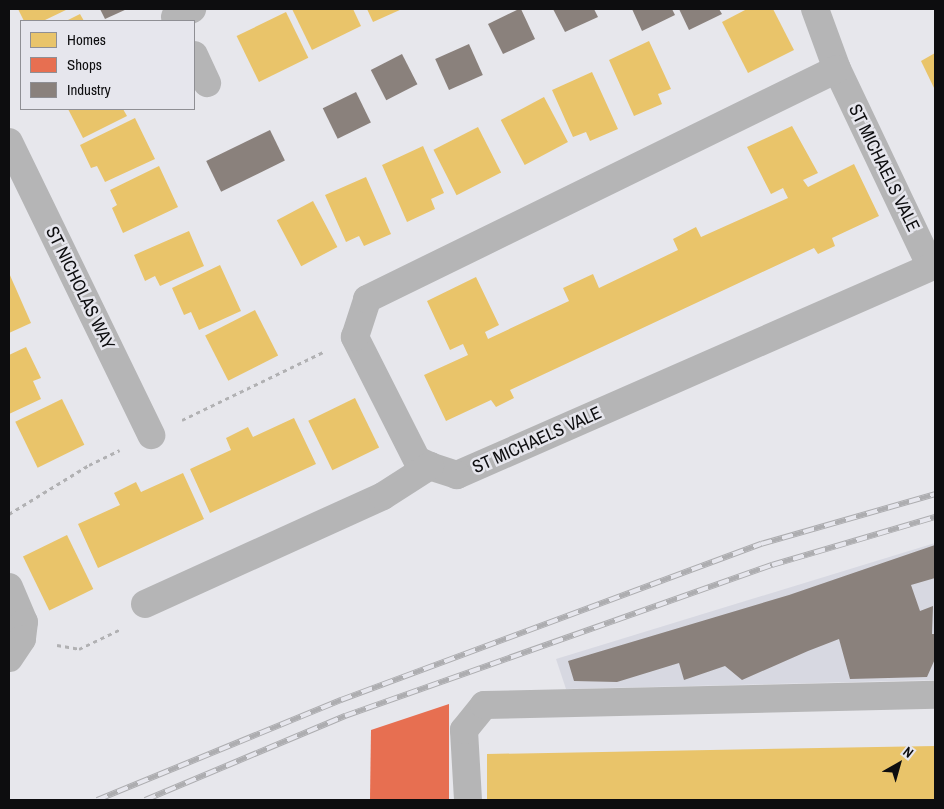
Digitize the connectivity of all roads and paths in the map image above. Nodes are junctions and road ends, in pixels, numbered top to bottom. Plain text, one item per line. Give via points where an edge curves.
1 (815, 9) edge
2 (195, 58) edge
3 (837, 69) junction
4 (207, 83) dead end
5 (9, 142) edge
6 (933, 270) edge
7 (151, 435) dead end
8 (430, 466) junction
9 (9, 587) edge
10 (145, 604) joint
11 (15, 648) edge
12 (935, 696) edge
13 (468, 800) edge

1 - 3 street, ST MICHAELS VALE
2 - 4 street
3 - 6 street, ST MICHAELS VALE
3 - 8 street, ST MICHAELS VALE via 368,299 355,337 417,460
5 - 7 street, ST NICHOLAS WAY
6 - 8 street, ST MICHAELS VALE via 458,475
8 - 10 street via 383,496
9 - 11 street via 24,622
10 - 11 path via 132,624 79,649
12 - 13 street via 484,705 464,730

